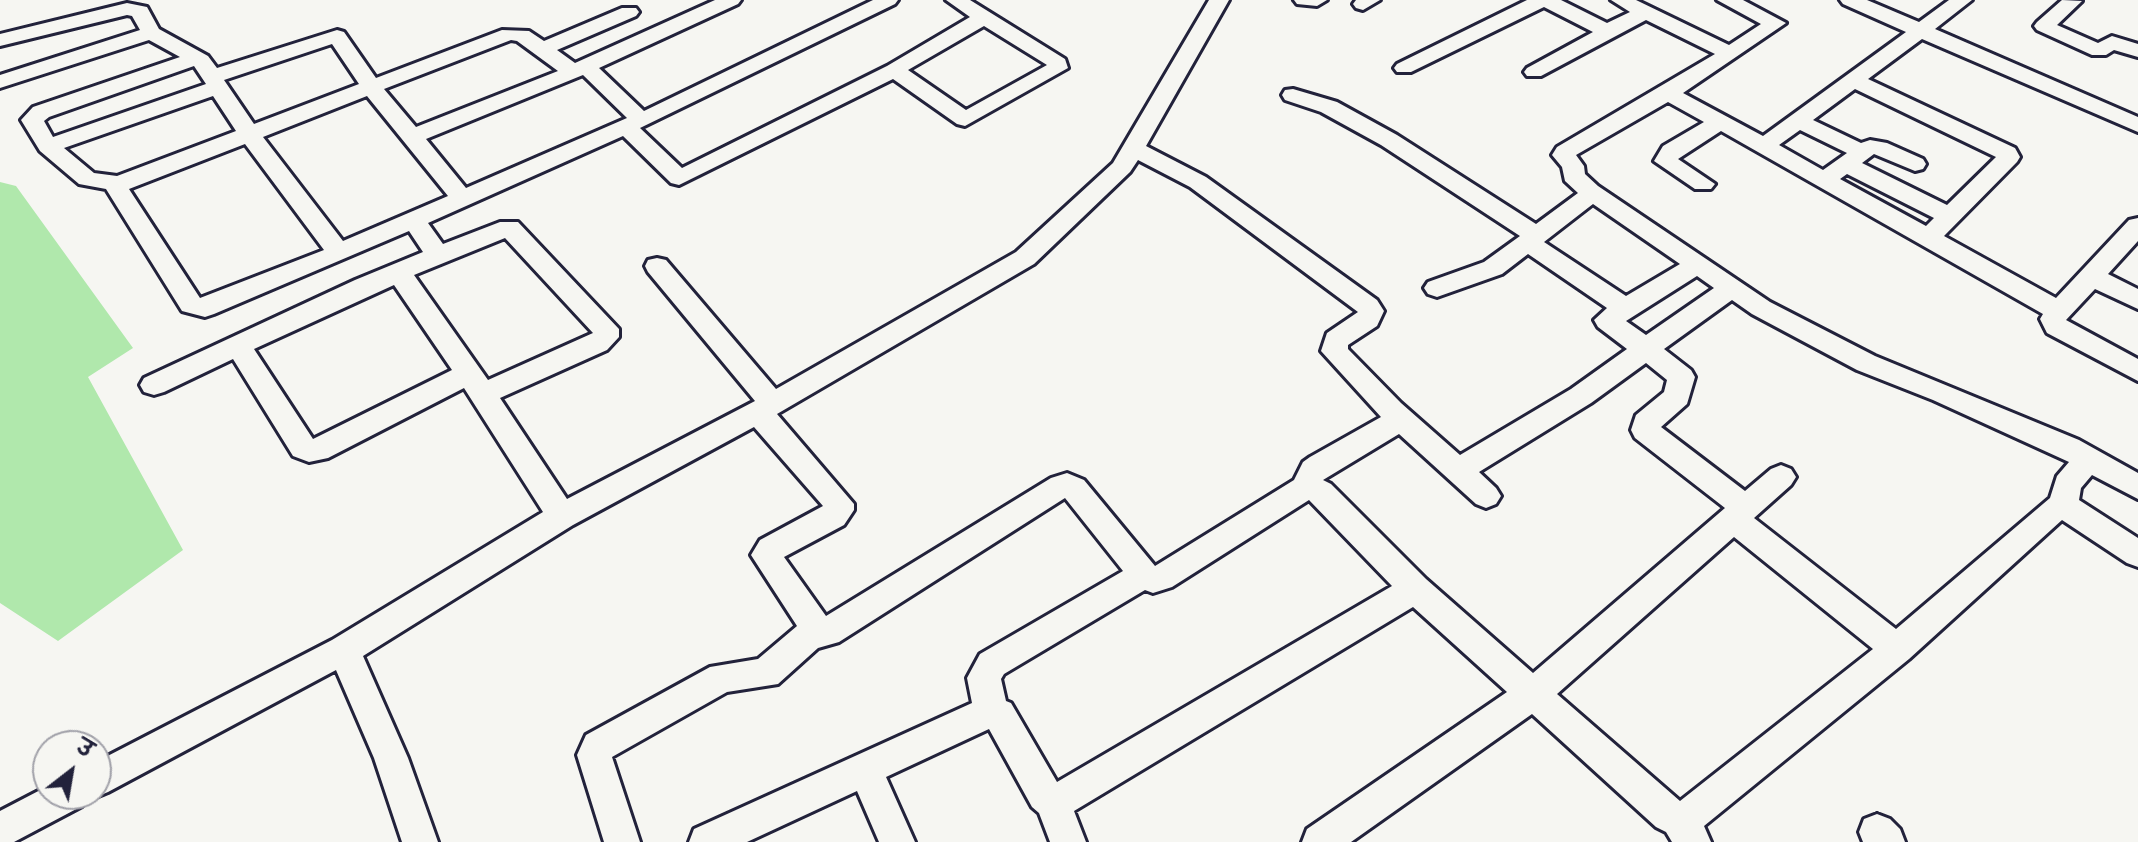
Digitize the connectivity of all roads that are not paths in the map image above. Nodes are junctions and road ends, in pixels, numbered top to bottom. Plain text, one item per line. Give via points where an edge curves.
1 (731, 0) edge
2 (888, 0) edge
3 (956, 0) edge
4 (1219, 0) edge
5 (1304, 0) edge
6 (1317, 0) edge
7 (1544, 0) edge
8 (1621, 0) edge
9 (1727, 0) edge
10 (1850, 0) edge
11 (1962, 0) edge
12 (2072, 1) edge
13 (135, 4) edge
14 (621, 6) edge
15 (1646, 12) junction
16 (984, 17) junction
17 (1921, 30) junction
18 (1607, 31) junction
19 (151, 33) junction
20 (657, 34) junction
21 (0, 40) edge
22 (540, 50) junction
23 (2138, 51) edge
24 (1730, 53) junction
25 (197, 58) junction
26 (1404, 68) dead end
27 (579, 69) junction
28 (894, 70) junction
29 (1534, 72) dead end
30 (1853, 80) junction
31 (0, 82) edge
32 (215, 82) junction
33 (372, 88) junction
34 (1668, 93) junction
35 (1293, 95) dead end
36 (1798, 121) junction
37 (1721, 122) junction
38 (634, 124) junction
39 (2138, 125) edge
40 (249, 134) junction
41 (412, 137) junction
42 (48, 146) junction
43 (1764, 146) junction
44 (1133, 148) junction
45 (1854, 158) junction
46 (1915, 164) dead end
47 (1825, 180) junction
48 (119, 184) junction
49 (1703, 184) dead end
50 (1590, 191) junction
51 (463, 199) junction
52 (1950, 216) junction
53 (414, 220) junction
54 (2138, 226) edge
55 (1929, 237) junction
56 (1533, 240) junction
57 (339, 253) junction
58 (438, 255) junction
59 (1699, 264) junction
60 (657, 266) dead end
61 (401, 273) junction
62 (2091, 276) junction
63 (1437, 288) dead end
64 (1731, 288) junction
65 (2138, 300) edge
66 (1625, 308) junction
67 (2059, 311) junction
68 (238, 345) junction
69 (1646, 349) junction
70 (2138, 371) edge
71 (476, 384) junction
72 (154, 385) dead end
73 (766, 408) junction
74 (1401, 419) junction
75 (2089, 458) junction
76 (1458, 471) junction
77 (1781, 477) dead end
78 (2138, 487) edge
79 (1304, 488) junction
80 (1486, 496) dead end
81 (2063, 506) junction
82 (1740, 513) junction
83 (562, 516) junction
84 (2138, 554) edge
85 (1144, 575) junction
86 (1415, 589) junction
87 (815, 630) junction
88 (1897, 649) junction
89 (344, 650) junction
90 (1533, 694) junction
91 (991, 711) junction
92 (865, 769) junction
93 (112, 772) edge
94 (1052, 801) junction
95 (38, 810) edge
96 (0, 830) edge
97 (1686, 831) edge
98 (420, 842) edge
99 (622, 842) edge
100 (707, 842) edge
101 (897, 842) edge
102 (1068, 842) edge
103 (1320, 842) edge

1 - 20 street
2 - 38 street
3 - 16 street
4 - 44 street
5 - 6 street
7 - 18 street
7 - 26 street
8 - 15 street
9 - 24 street via 1776,23
10 - 17 street
11 - 17 street
12 - 23 street via 2044,26 2099,51 2114,42
13 - 19 street
13 - 21 street
14 - 20 street
14 - 22 street
15 - 18 street
15 - 24 street
16 - 28 street
16 - 28 street via 1058,63 1058,68 965,119
17 - 30 street
17 - 39 street
18 - 29 street
19 - 25 street
19 - 31 street
20 - 27 street
22 - 27 street
22 - 33 street via 522,35 509,34
24 - 34 street
25 - 32 street
25 - 42 street via 35,116 32,120
27 - 38 street
27 - 41 street
28 - 38 street via 679,178
30 - 36 street
30 - 52 street via 2007,153 2009,157
32 - 33 street via 337,36
32 - 40 street
32 - 42 street
33 - 40 street
33 - 41 street
34 - 37 street
34 - 50 street via 1565,152 1573,176
35 - 56 street via 1329,107 1389,140
36 - 43 street
36 - 45 street
37 - 43 street
37 - 49 street via 1671,151 1665,161
38 - 51 street
40 - 48 street
40 - 57 street
41 - 51 street
42 - 48 street via 87,179
43 - 47 street
44 - 73 street via 1122,167 1025,258
44 - 74 street via 1198,182 1368,306 1368,319 1336,340 1334,351
45 - 46 street via 1870,147
45 - 47 street
45 - 52 street
47 - 55 street
48 - 57 street via 191,305 218,304
50 - 56 street
50 - 59 street
51 - 53 street
52 - 55 street
53 - 57 street
53 - 58 street
54 - 62 street
55 - 67 street
56 - 63 street via 1493,268
56 - 66 street
58 - 61 street
58 - 71 street via 509,228 606,329 598,343
59 - 64 street
59 - 66 street
60 - 73 street
61 - 68 street
61 - 71 street
62 - 65 street
62 - 67 street
64 - 69 street
64 - 75 street via 1866,363
66 - 69 street via 1607,320
67 - 70 street via 2053,319 2056,326
68 - 71 street via 309,451
68 - 72 street
69 - 76 street via 1581,396
69 - 82 street via 1681,377 1677,397 1646,423 1645,430
71 - 83 street
73 - 83 street
73 - 87 street via 839,504 833,516 766,555
74 - 76 street
74 - 79 street via 1320,465
75 - 78 street
75 - 81 street via 2067,484
76 - 80 street
77 - 82 street
79 - 85 street via 1161,578
79 - 86 street via 1321,492
81 - 84 street
81 - 88 street
82 - 88 street
82 - 90 street
83 - 89 street
85 - 87 street via 1067,485 828,632
85 - 91 street via 992,664 984,678
86 - 90 street
86 - 94 street
87 - 99 street via 766,673 722,678 598,747 594,755
88 - 97 street via 1690,815
89 - 93 street
89 - 98 street
90 - 97 street
90 - 103 street
91 - 92 street
91 - 94 street via 999,714
92 - 100 street
92 - 101 street
94 - 102 street
95 - 96 street

